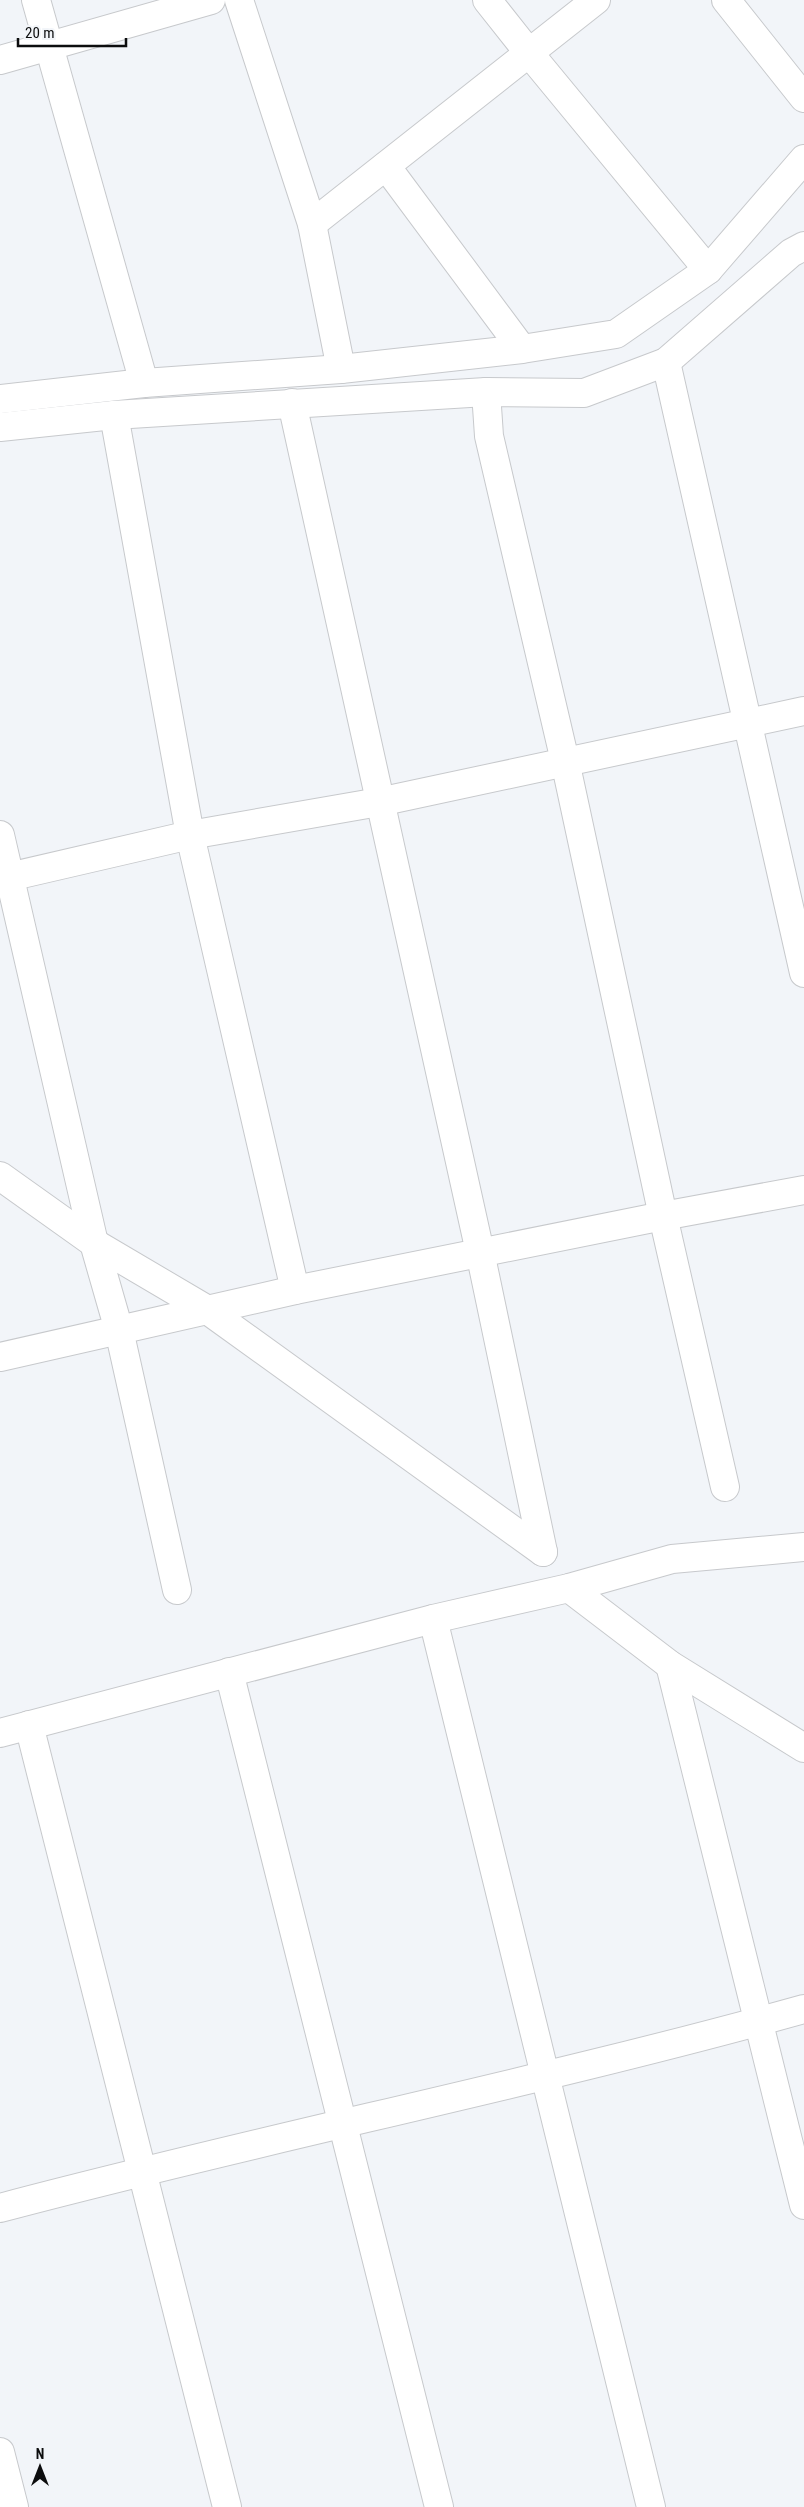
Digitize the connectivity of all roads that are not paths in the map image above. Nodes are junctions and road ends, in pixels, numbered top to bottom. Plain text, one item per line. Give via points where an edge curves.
1 (36, 0) edge
2 (211, 0) edge
3 (238, 0) edge
4 (487, 0) edge
5 (596, 0) edge
6 (726, 0) edge
7 (49, 46) junction
8 (528, 54) junction
9 (0, 60) edge
10 (804, 98) edge
11 (804, 159) edge
12 (386, 166) junction
13 (312, 224) junction
14 (804, 246) edge
15 (708, 270) junction
16 (522, 349) junction
17 (666, 362) junction
18 (341, 369) junction
19 (144, 383) junction
20 (486, 392) junction
21 (0, 399) edge
22 (292, 404) junction
23 (114, 415) junction
24 (0, 427) edge
25 (804, 711) edge
26 (749, 722) junction
27 (565, 760) junction
28 (379, 802) junction
29 (0, 835) edge
30 (190, 835) junction
31 (5, 878) edge
32 (804, 973) edge
33 (0, 1176) edge
34 (804, 1190) edge
35 (663, 1216) junction
36 (94, 1243) junction
37 (480, 1252) junction
38 (295, 1290) junction
39 (206, 1309) junction
40 (119, 1330) junction
41 (0, 1357) edge
42 (725, 1487) dead end
43 (804, 1547) edge
44 (569, 1588) junction
45 (176, 1590) dead end
46 (432, 1619) junction
47 (670, 1665) junction
48 (229, 1672) junction
49 (29, 1725) junction
50 (0, 1733) edge
51 (804, 1748) edge
52 (804, 2009) edge
53 (757, 2022) junction
54 (544, 2075) junction
55 (341, 2123) junction
56 (142, 2170) junction
57 (804, 2205) edge
58 (0, 2208) edge
59 (0, 2452) edge
60 (14, 2507) edge
61 (227, 2507) edge
62 (439, 2507) edge
63 (651, 2507) edge

1 - 7 street
2 - 7 street
3 - 13 street
4 - 8 street
5 - 8 street
6 - 10 street
7 - 9 street
7 - 19 street
8 - 12 street
8 - 15 street
11 - 15 street
12 - 13 street
12 - 16 street
13 - 18 street
14 - 17 street via 791,253
15 - 16 street via 616,334
16 - 18 street
17 - 20 street via 584,393
17 - 26 street
18 - 19 street
19 - 21 street
20 - 22 street
20 - 27 street via 489,436
22 - 23 street
22 - 28 street
23 - 24 street
23 - 30 street
25 - 26 street
26 - 27 street
26 - 32 street
27 - 28 street
27 - 35 street
28 - 30 street
28 - 37 street
29 - 31 street
30 - 31 street
30 - 38 street
31 - 36 street
33 - 36 street
34 - 35 street
35 - 37 street
35 - 42 street
36 - 39 street
36 - 40 street
37 - 38 street
37 - 39 street via 543,1552
38 - 39 street
39 - 40 street
40 - 41 street
40 - 45 street
43 - 44 street via 672,1559
44 - 46 street
44 - 47 street
46 - 48 street
46 - 54 street
47 - 51 street
47 - 53 street
48 - 49 street
48 - 55 street
49 - 50 street
49 - 56 street
52 - 53 street
53 - 54 street
53 - 57 street
54 - 55 street
54 - 63 street
55 - 56 street
55 - 62 street
56 - 58 street
56 - 61 street
59 - 60 street

